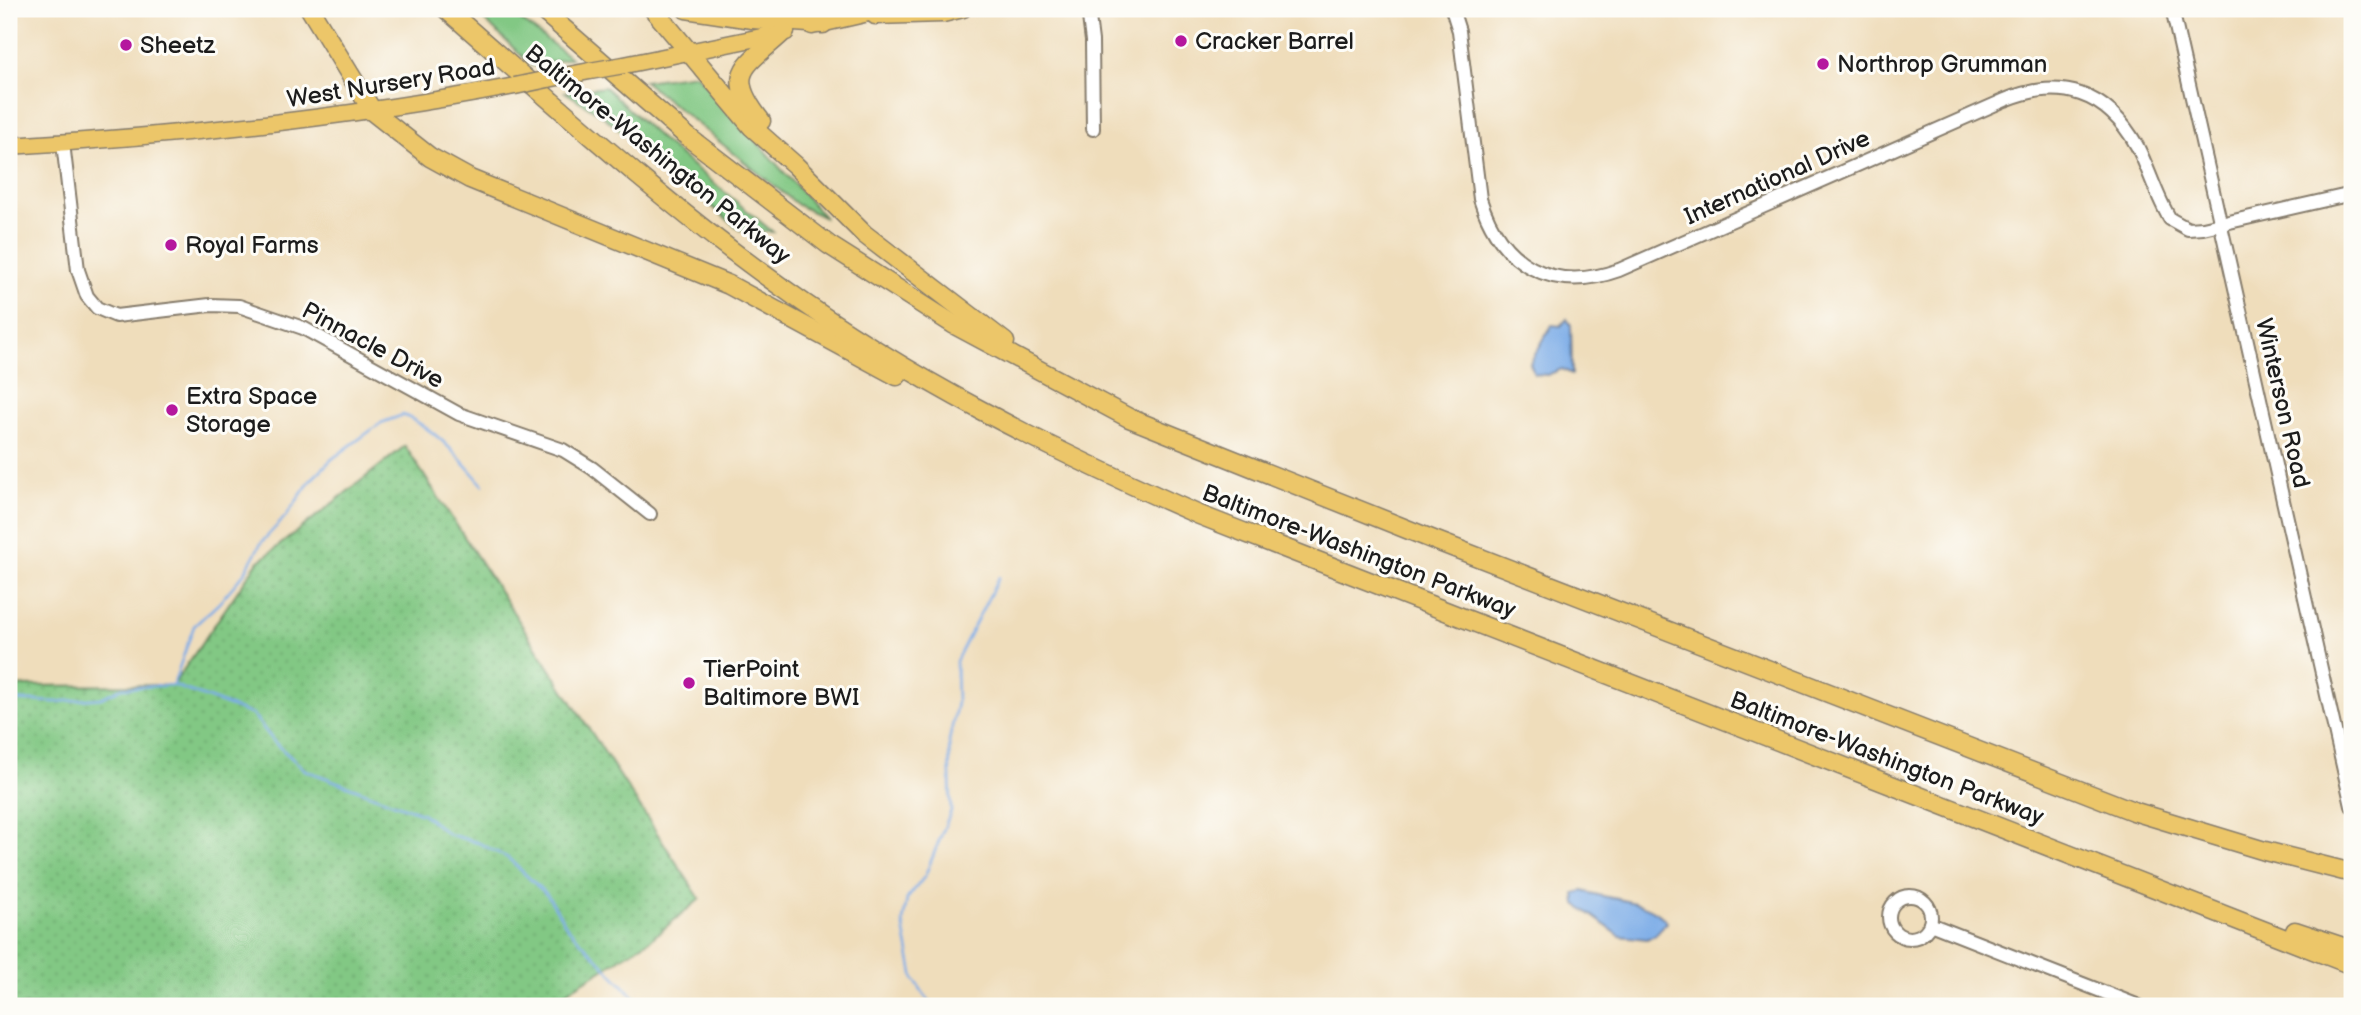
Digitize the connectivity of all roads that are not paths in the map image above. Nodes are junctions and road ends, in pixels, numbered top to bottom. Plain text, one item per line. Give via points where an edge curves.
1 (310, 9) edge
2 (446, 9) edge
3 (541, 9) edge
4 (653, 9) edge
5 (685, 9) edge
6 (886, 9) edge
7 (963, 9) edge
8 (1088, 9) edge
9 (1452, 9) edge
10 (1461, 9) edge
11 (2172, 9) edge
12 (946, 11) edge
13 (858, 17) junction
14 (823, 24) junction
15 (1459, 31) junction
16 (783, 32) junction
17 (690, 51) junction
18 (373, 112) junction
19 (1093, 129) dead end
20 (63, 143) junction
21 (9, 146) edge
22 (795, 165) junction
23 (2352, 194) edge
24 (2221, 224) junction
25 (1191, 440) junction
26 (1077, 461) junction
27 (650, 514) dead end
28 (1903, 791) junction
29 (2352, 806) edge
30 (2091, 864) junction
31 (2347, 870) edge
32 (1930, 924) dead end
33 (2352, 950) edge
34 (2352, 965) edge
35 (2352, 975) edge
36 (2139, 1006) edge

1 - 18 highway
2 - 26 highway, Baltimore-Washington Parkway via 639,177 781,288 919,377
3 - 25 highway, Baltimore-Washington Parkway via 762,196 876,277 1032,369 1129,418
4 - 17 highway
5 - 14 highway
6 - 13 main road, West Nursery Road
7 - 12 main road, West Nursery Road
8 - 19 street
9 - 15 street, International Drive
10 - 15 street, International Drive
11 - 24 street, Winterson Road
12 - 13 main road, West Nursery Road
13 - 14 main road, West Nursery Road
14 - 16 main road, West Nursery Road
15 - 24 street, International Drive via 1480,199 1488,223 1513,256 1555,277 1597,278 1619,270 2043,87 2089,98 2118,118 2137,147 2170,219 2188,229
16 - 17 main road, West Nursery Road
16 - 22 highway via 744,65 740,78 749,106
17 - 18 main road, West Nursery Road, bridge
17 - 22 highway via 752,127
18 - 20 main road, West Nursery Road via 254,128
18 - 26 highway via 444,166 729,285 995,429
20 - 21 main road, West Nursery Road
20 - 27 street, Pinnacle Drive via 78,270 87,296 97,308 116,316 239,306 303,328 458,414 563,450
22 - 25 highway via 864,234 995,335
23 - 24 street, International Drive
24 - 29 street, Winterson Road
25 - 31 highway, Baltimore-Washington Parkway via 1360,511 2133,811
26 - 28 highway, Baltimore-Washington Parkway via 1196,514
28 - 30 highway, Baltimore-Washington Parkway
28 - 33 highway via 1954,802
30 - 34 highway, Baltimore-Washington Parkway
30 - 35 highway via 2148,896
32 - 36 street

